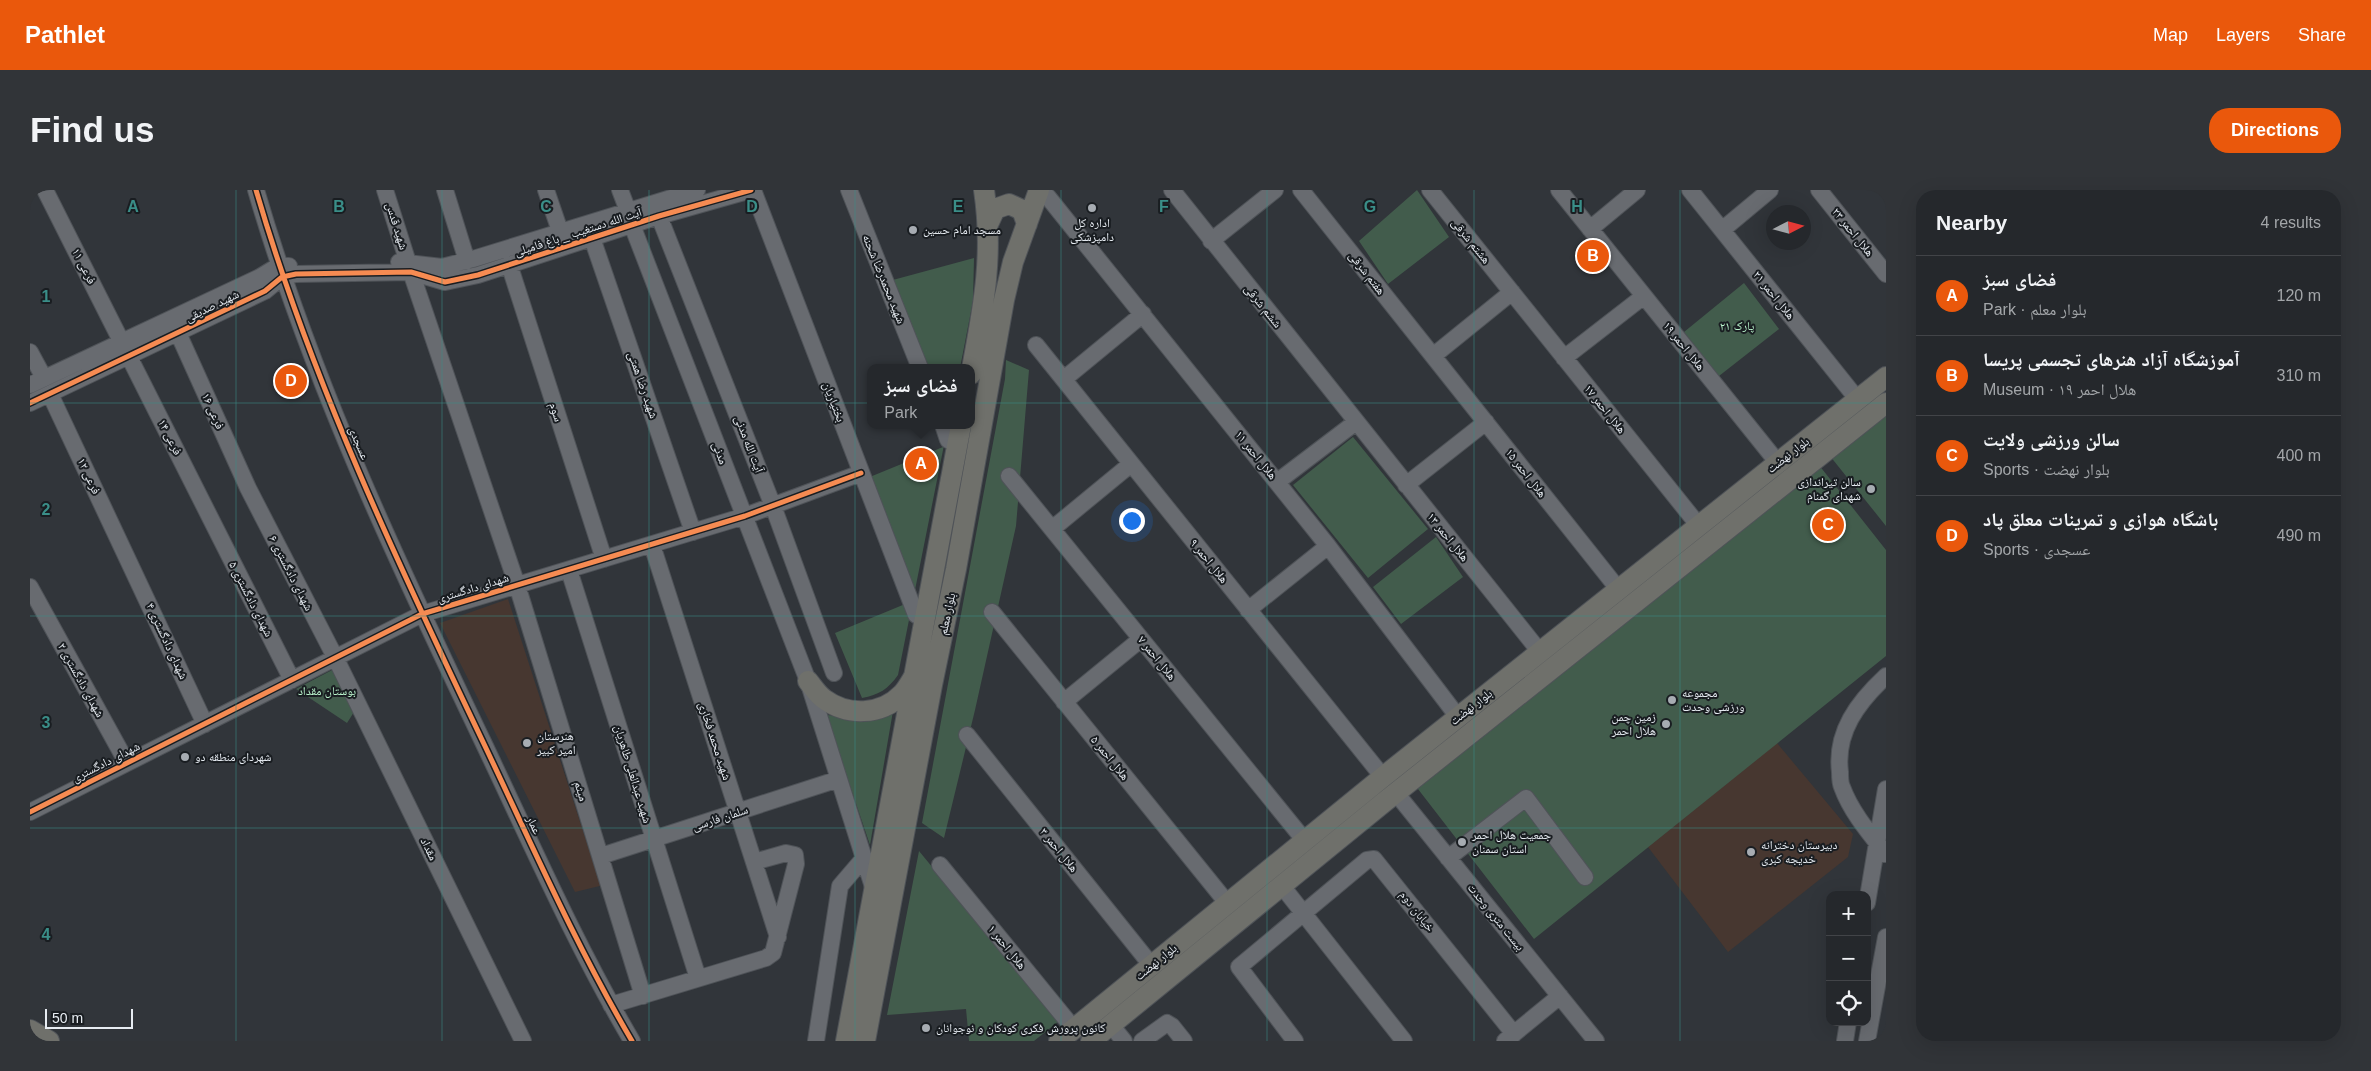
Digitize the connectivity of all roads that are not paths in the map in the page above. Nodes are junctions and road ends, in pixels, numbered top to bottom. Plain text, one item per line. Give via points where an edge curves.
1 (45, 190) edge
2 (256, 190) edge
3 (385, 190) edge
4 (445, 190) edge
5 (546, 190) edge
6 (620, 190) edge
7 (697, 190) edge
8 (752, 190) edge
9 (849, 190) edge
10 (984, 190) edge
11 (1172, 190) edge
12 (1275, 190) edge
13 (1301, 190) edge
14 (1430, 190) edge
15 (1559, 190) edge
16 (1637, 190) edge
17 (1690, 190) edge
18 (1770, 190) edge
19 (1819, 190) edge
20 (1044, 194) edge
21 (654, 203) edge
22 (630, 218) junction
23 (989, 222) junction
24 (1027, 224) junction
25 (1590, 229) junction
26 (1722, 230) junction
27 (560, 231) junction
28 (592, 238) junction
29 (1211, 241) junction
30 (467, 261) junction
31 (509, 264) junction
32 (409, 267) junction
33 (280, 271) junction
34 (1886, 274) edge
35 (1512, 292) junction
36 (1644, 296) junction
37 (1143, 314) junction
38 (178, 333) junction
39 (1036, 345) dead end
40 (126, 349) junction
41 (30, 352) edge
42 (1433, 356) junction
43 (1564, 358) junction
44 (918, 364) edge
45 (973, 364) edge
46 (1886, 377) edge
47 (1064, 379) junction
48 (37, 381) edge
49 (50, 394) junction
50 (1858, 400) junction
51 (30, 403) edge
52 (1886, 403) edge
53 (1356, 422) junction
54 (1486, 422) junction
55 (951, 430) edge
56 (1778, 463) junction
57 (1131, 464) junction
58 (861, 473) junction
59 (1009, 476) dead end
60 (1277, 482) junction
61 (1406, 485) junction
62 (248, 488) joint
63 (773, 506) junction
64 (745, 516) junction
65 (211, 518) joint
66 (1699, 526) junction
67 (1052, 528) junction
68 (693, 532) junction
69 (652, 545) junction
70 (1328, 546) junction
71 (128, 559) joint
72 (604, 559) junction
73 (569, 570) junction
74 (517, 585) junction
75 (1619, 590) junction
76 (33, 592) edge
77 (1248, 610) junction
78 (992, 612) dead end
79 (422, 614) junction
80 (916, 615) dead end
81 (1575, 624) junction
82 (1141, 639) junction
83 (1587, 640) junction
84 (1540, 652) junction
85 (335, 658) junction
86 (834, 673) dead end
87 (914, 676) junction
88 (1886, 676) edge
89 (292, 680) junction
90 (808, 681) junction
91 (1064, 702) junction
92 (1458, 718) junction
93 (205, 724) junction
94 (967, 735) dead end
95 (127, 763) junction
96 (1383, 777) junction
97 (839, 779) junction
98 (1886, 789) edge
99 (1396, 793) junction
100 (30, 812) edge
101 (738, 813) junction
102 (654, 839) junction
103 (1305, 841) junction
104 (1881, 849) edge
105 (601, 856) junction
106 (864, 858) junction
107 (1448, 858) junction
108 (754, 862) junction
109 (940, 865) dead end
110 (1585, 877) dead end
111 (1282, 886) junction
112 (874, 890) junction
113 (1870, 891) edge
114 (1228, 904) junction
115 (1304, 912) junction
116 (778, 937) junction
117 (1886, 937) edge
118 (1152, 966) junction
119 (698, 978) junction
120 (644, 996) junction
121 (1560, 996) junction
122 (611, 1005) junction
123 (1111, 1025) junction
124 (1847, 1026) edge
125 (30, 1030) edge
126 (1067, 1035) edge
127 (1509, 1038) edge
128 (49, 1041) edge
129 (523, 1041) edge
130 (632, 1041) edge
131 (816, 1041) edge
132 (846, 1041) edge
133 (865, 1041) edge
134 (1092, 1041) edge
135 (1124, 1041) edge
136 (1142, 1041) edge
137 (1184, 1041) edge
138 (1295, 1041) edge
139 (1404, 1041) edge
140 (1596, 1041) edge
141 (1845, 1041) edge
142 (1867, 1041) edge

1 - 40 street, فرعی ۱۱
2 - 33 street, عسجدی
3 - 32 street, شهید قدس
4 - 30 street
5 - 27 street
6 - 22 street
7 - 21 street, آیت الله دستغیب _ باغ فامیلی
8 - 21 street, آیت الله دستغیب _ باغ فامیلی
8 - 58 street, بختیاریان
9 - 44 street, شهید محمدرضا شحنه
10 - 23 main road
11 - 29 street, ششم شرقی
12 - 29 street
13 - 42 street, هفتم شرقی
14 - 35 street, هشتم شرقی
15 - 25 street, هلال احمر ۱۹
16 - 25 street
17 - 26 street, هلال احمر ۲۱
18 - 26 street
19 - 34 street, هلال احمر ۲۳
20 - 24 main road, بلوار معلم
20 - 37 street, هلال احمر ۱۱
21 - 22 street, آیت الله دستغیب _ باغ فامیلی
21 - 63 street, آیت الله مدنی
22 - 27 street, آیت الله دستغیب _ باغ فامیلی
22 - 28 street, آیت الله دستغیب _ باغ فامیلی
22 - 64 street, مدنی
23 - 24 main road via 995,209 1009,204 1022,210
23 - 45 main road via 986,296
24 - 133 main road, بلوار معلم via 1002,309 956,569
25 - 36 street, هلال احمر ۱۹
26 - 50 street, هلال احمر ۲۱
27 - 30 street, آیت الله دستغیب _ باغ فامیلی
28 - 31 street, آیت الله دستغیب _ باغ فامیلی
28 - 68 street, شهید رضا همتی
29 - 53 street, ششم شرقی
30 - 32 street, آیت الله دستغیب _ باغ فامیلی via 442,267
31 - 32 street, آیت الله دستغیب _ باغ فامیلی via 445,282
31 - 72 street, سوم
32 - 33 street, شهید صدیقی
32 - 74 street, شهید قدس
33 - 38 street, شهید صدیقی via 265,291
33 - 40 street, شهید صدیقی
33 - 79 street, عسجدی via 318,373
35 - 42 street
35 - 43 street, هلال احمر ۱۷
36 - 43 street
36 - 56 street, هلال احمر ۱۹
37 - 47 street
37 - 60 street, هلال احمر ۱۱
38 - 40 street, شهید صدیقی
38 - 62 street, فرعی ۱۶
39 - 47 street, هلال احمر ۹
40 - 48 street, شهید صدیقی
40 - 49 street, شهید صدیقی
40 - 65 street, فرعی ۱۴
41 - 48 street
42 - 54 street, هلال احمر ۱۵
43 - 66 street, هلال احمر ۱۷
46 - 50 main road, بلوار نهضت
47 - 57 street, هلال احمر ۹
49 - 51 street, شهید صدیقی
49 - 71 street, فرعی ۱۲
50 - 56 main road, بلوار نهضت
52 - 83 main road, بلوار نهضت
53 - 60 street
53 - 61 street, هلال احمر ۱۳
54 - 61 street
54 - 75 street, هلال احمر ۱۵
55 - 87 main road, بلوار معلم
56 - 66 main road, بلوار نهضت
57 - 67 street
57 - 77 street, هلال احمر ۹
58 - 63 street, شهدای دادگستری
58 - 80 street, بختیاریان
59 - 67 street, هلال احمر ۷
60 - 70 street, هلال احمر ۱۱
61 - 84 street, هلال احمر ۱۳
62 - 85 street, شهدای دادگستری ۶
63 - 64 street, شهدای دادگستری
63 - 86 street, آیت الله مدنی
64 - 68 street, شهدای دادگستری
64 - 90 street, مدنی
65 - 89 street, شهدای دادگستری ۵
66 - 75 main road, بلوار نهضت
67 - 82 street, هلال احمر ۷
68 - 69 street, شهدای دادگستری
69 - 72 street, شهدای دادگستری
69 - 101 street, شهید محمد فخاری
70 - 77 street
70 - 92 street, هلال احمر ۱۱
71 - 93 street, شهدای دادگستری ۴
72 - 73 street, شهدای دادگستری
73 - 74 street, شهدای دادگستری
73 - 102 street, شهید عبدالعلی طاهریان
74 - 79 street, شهدای دادگستری
74 - 105 street, میثم
75 - 81 main road, بلوار نهضت
76 - 95 street, شهدای دادگستری ۲
77 - 96 street, هلال احمر ۹
78 - 91 street, هلال احمر ۵
79 - 85 street, شهدای دادگستری
79 - 122 street, عمار
81 - 83 main road
81 - 84 main road, بلوار نهضت
82 - 91 street
82 - 103 street, هلال احمر ۷
83 - 99 main road, بلوار نهضت
84 - 92 main road, بلوار نهضت
85 - 89 street, شهدای دادگستری
85 - 129 street, مقداد
87 - 90 main road via 902,694 884,707 863,712 841,709 822,698
87 - 112 main road, بلوار معلم
88 - 104 street via 1854,711 1844,731 1838,760 1841,786
89 - 93 street, شهدای دادگستری
90 - 97 street, مدنی
91 - 114 street, هلال احمر ۵
92 - 96 main road, بلوار نهضت
93 - 95 street, شهدای دادگستری
94 - 118 street, هلال احمر ۳
95 - 100 street, شهدای دادگستری
96 - 103 main road, بلوار نهضت
97 - 101 street, سلمان فارسی
97 - 106 street, مدنی
98 - 104 street
99 - 107 street, بیست متری وحدت
99 - 111 main road, بلوار نهضت
101 - 102 street, سلمان فارسی
101 - 108 street, شهید محمد فخاری
102 - 105 street, سلمان فارسی
102 - 119 street, شهید عبدالعلی طاهریان
103 - 114 main road, بلوار نهضت
104 - 113 street
105 - 120 street, میثم
106 - 112 street, مدنی
106 - 131 street via 840,886
107 - 110 street via 1526,798
107 - 121 street, بیست متری وحدت
108 - 116 street, شهید محمد فخاری
108 - 116 street via 786,853 794,855 796,864
109 - 126 street, هلال احمر ۱
111 - 115 street
111 - 123 main road, بلوار نهضت
112 - 132 main road, بلوار معلم
114 - 118 main road, بلوار نهضت
115 - 127 street, خیابان دوم via 1367,860 1374,859
115 - 138 street, خیابان دوم via 1238,967
115 - 139 street
116 - 119 street via 776,948 766,958
117 - 142 street
118 - 126 main road, بلوار نهضت
119 - 120 street
120 - 122 street
121 - 127 street
121 - 140 street, بیست متری وحدت
122 - 130 street, عمار
123 - 134 main road, بلوار نهضت
123 - 135 street
124 - 141 street
125 - 128 main road
136 - 137 street via 1167,1023

